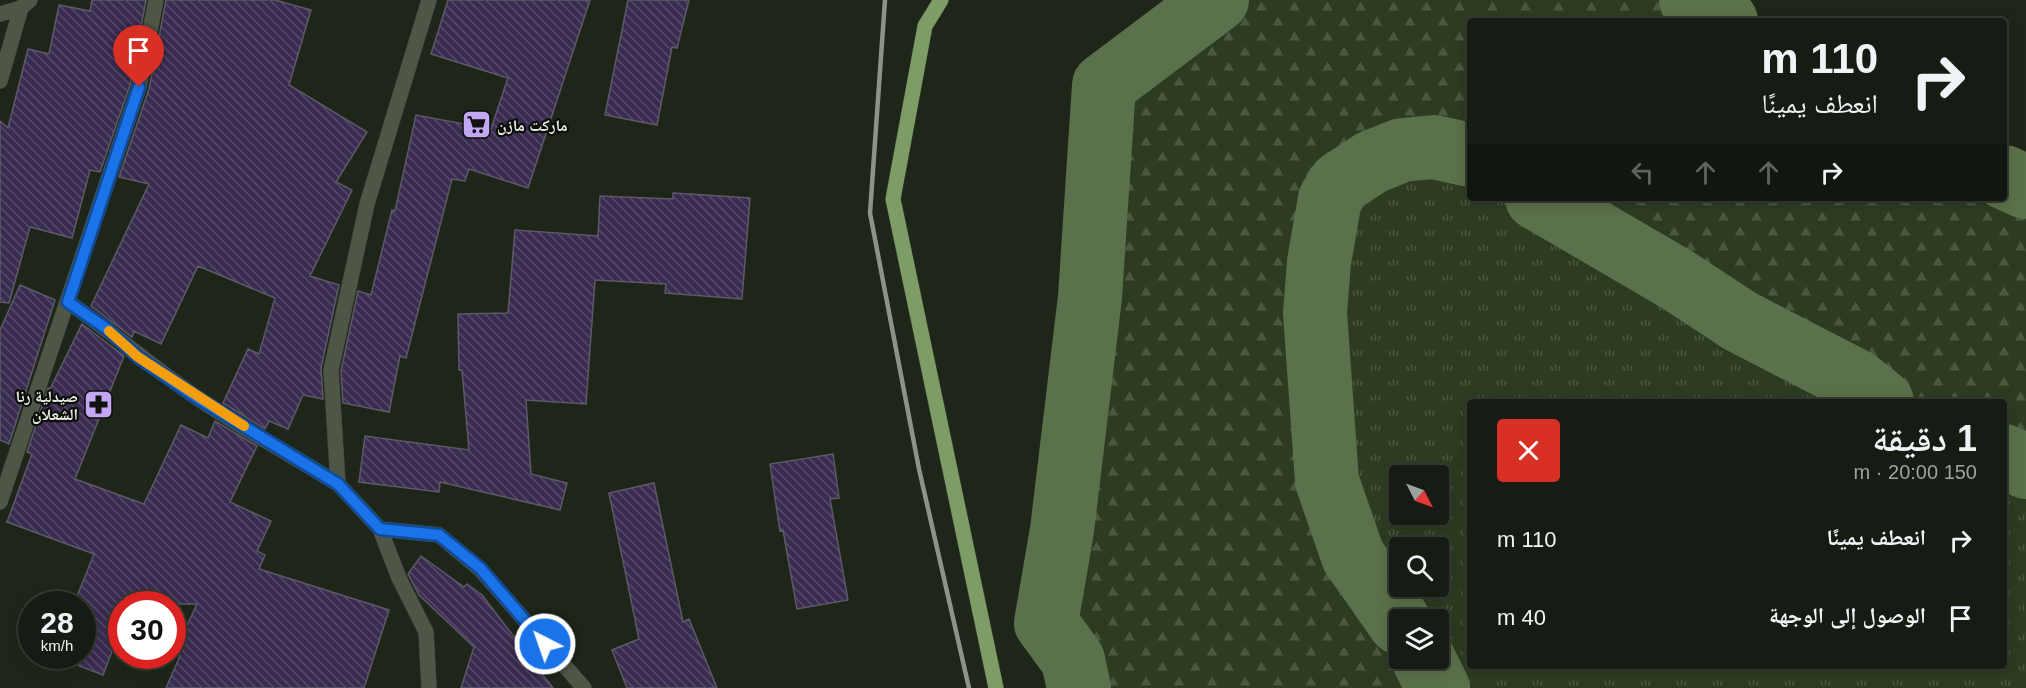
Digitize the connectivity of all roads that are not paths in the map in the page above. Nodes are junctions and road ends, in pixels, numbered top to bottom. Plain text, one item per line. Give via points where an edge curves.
1 (156, 0) edge
2 (429, 0) edge
3 (941, 0) edge
4 (26, 4) edge
5 (0, 14) edge
6 (0, 81) edge
7 (68, 302) junction
8 (338, 484) junction
9 (0, 502) edge
10 (380, 529) junction
11 (429, 688) edge
12 (584, 688) edge
13 (996, 688) edge

1 - 7 street via 139,87
2 - 8 street via 367,204 332,370
3 - 13 main road via 925,26 892,199
4 - 5 street
4 - 6 street
7 - 8 street via 196,397
7 - 9 street
8 - 10 street
10 - 11 street via 426,632
10 - 12 street via 439,535 480,568

